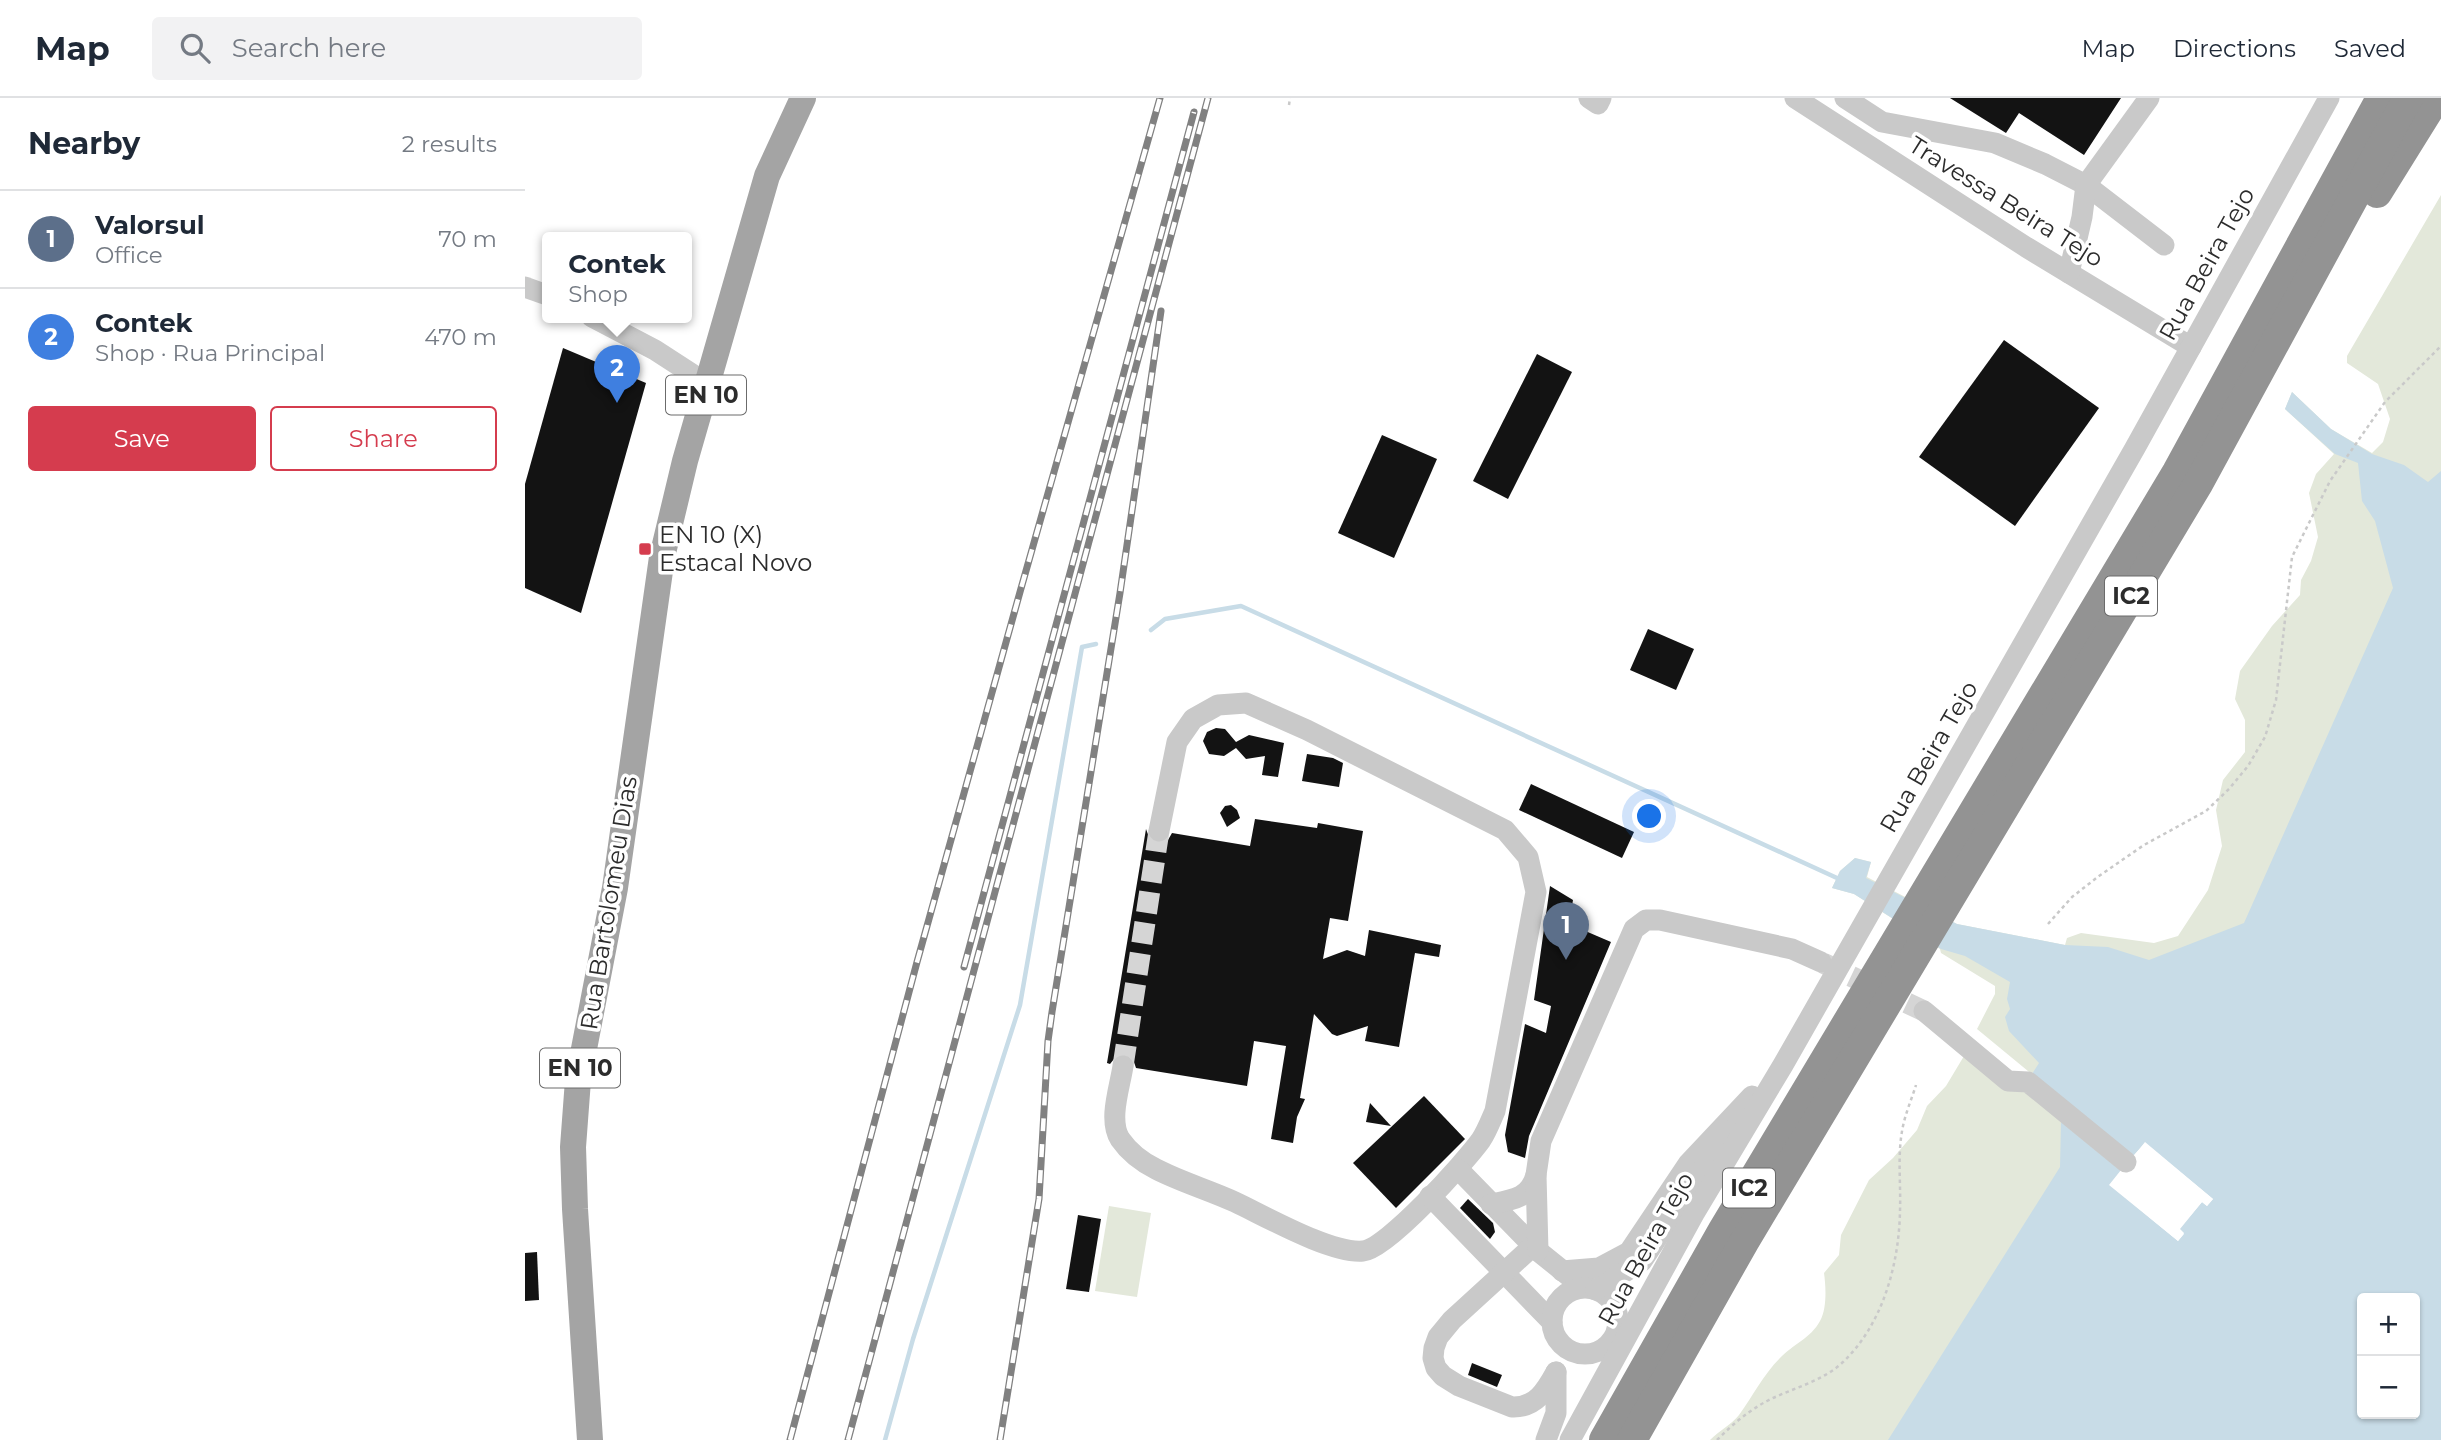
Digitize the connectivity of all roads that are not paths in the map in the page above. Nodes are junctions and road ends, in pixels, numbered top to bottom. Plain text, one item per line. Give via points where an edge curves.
1 (803, 98) edge
2 (1589, 98) edge
3 (1601, 98) edge
4 (1795, 98) edge
5 (1845, 98) edge
6 (2149, 98) edge
7 (2329, 98) edge
8 (2381, 98) edge
9 (2408, 98) edge
10 (2436, 98) edge
11 (2086, 185) junction
12 (2164, 245) dead end
13 (2069, 273) junction
14 (2307, 285) junction
15 (525, 287) edge
16 (542, 293) edge
17 (603, 323) edge
18 (2191, 347) junction
19 (709, 385) junction
20 (1159, 831) tunnel mouth
21 (1936, 897) junction
22 (1909, 943) junction
23 (1821, 962) tunnel mouth
24 (1929, 1008) tunnel mouth
25 (1783, 1065) junction
26 (1123, 1066) tunnel mouth
27 (1752, 1096) junction
28 (2126, 1162) dead end
29 (1458, 1169) junction
30 (1536, 1175) junction
31 (1430, 1196) junction
32 (1491, 1204) junction
33 (1535, 1249) junction
34 (1562, 1271) junction
35 (1504, 1273) junction
36 (1590, 1289) junction
37 (1553, 1328) junction
38 (1556, 1372) junction
39 (590, 1440) edge
40 (1546, 1440) edge
41 (1570, 1440) edge
42 (1604, 1440) edge
43 (1632, 1440) edge

1 - 19 main road, EN 10 via 767,176
2 - 3 street via 1598,104
4 - 13 street, Travessa Beira Tejo
5 - 11 street via 1882,121 1995,143
6 - 11 street
7 - 18 street, Rua Beira Tejo
8 - 21 highway, IC2 via 2177,472
9 - 14 highway, IC2
10 - 14 highway via 2385,182
11 - 12 street
11 - 13 street
13 - 18 street, Travessa Beira Tejo
14 - 21 highway, IC2 via 2198,484
15 - 16 street
17 - 19 street
18 - 25 street, Rua Beira Tejo
19 - 39 main road, Rua Bartolomeu Dias / EN 10 via 662,557 615,888 578,1080 573,1147
20 - 29 street via 1177,742 1193,719 1218,705 1246,703 1505,830 1528,857 1536,892 1495,1111 1483,1137
21 - 22 highway, IC2
22 - 42 highway, IC2 via 1723,1230
22 - 43 highway, IC2
23 - 30 street via 1793,949 1752,940 1653,919 1641,923 1634,929 1541,1141
24 - 28 street
25 - 27 street
25 - 41 street, Rua Beira Tejo
26 - 31 street via 1115,1121 1131,1153 1297,1233 1363,1251 1375,1247
27 - 34 street via 1688,1164 1629,1252 1599,1268
27 - 36 street via 1642,1261
29 - 31 street
29 - 32 street
30 - 32 street via 1528,1192
30 - 33 street
31 - 35 street
32 - 33 street
33 - 34 street
33 - 35 street
34 - 36 street
35 - 37 street
35 - 38 street via 1439,1337 1433,1358 1436,1368 1459,1386 1512,1407 1533,1403
36 - 37 street via 1574,1290 1557,1303
36 - 37 street via 1606,1295 1617,1313 1609,1343 1601,1350 1580,1353 1570,1350
37 - 38 street
38 - 40 street via 1556,1413

